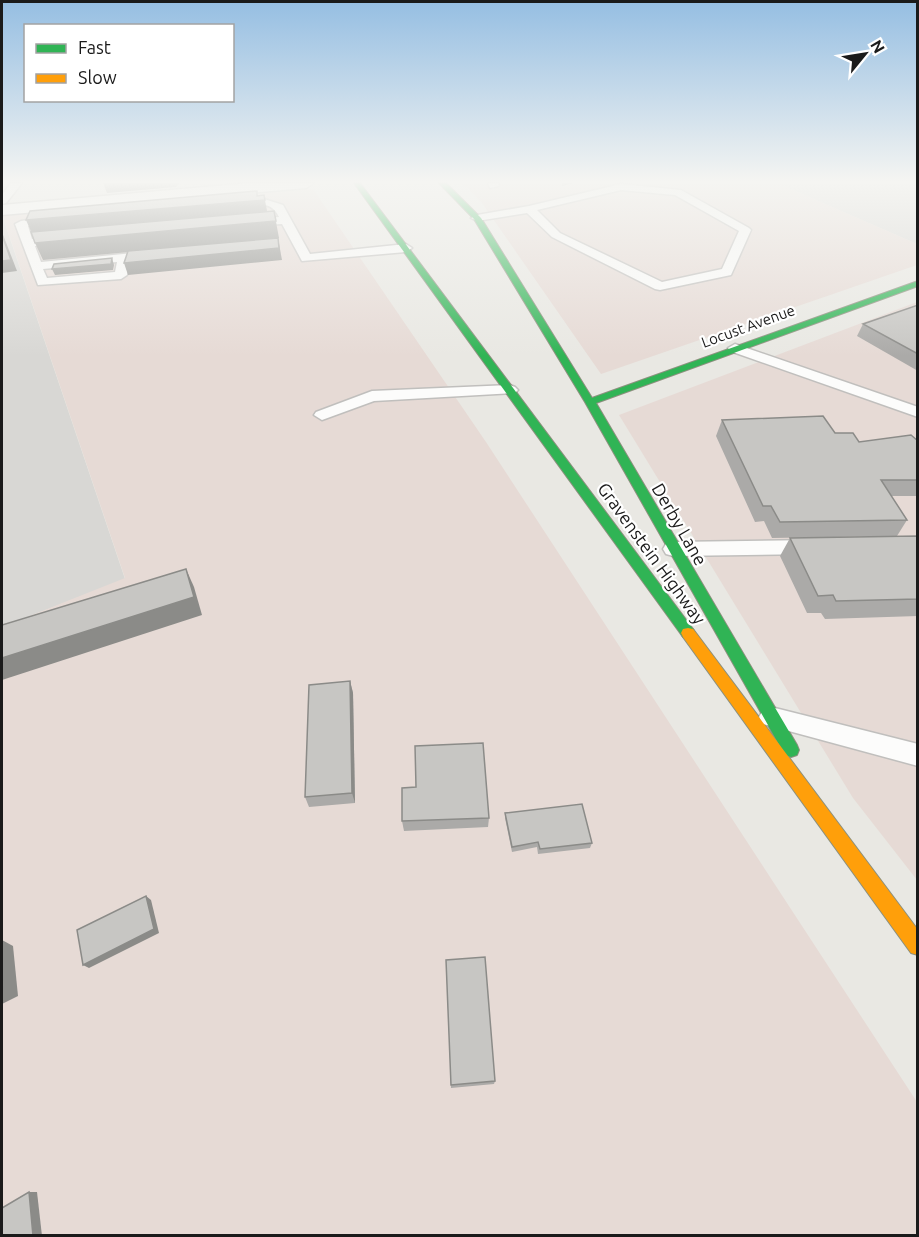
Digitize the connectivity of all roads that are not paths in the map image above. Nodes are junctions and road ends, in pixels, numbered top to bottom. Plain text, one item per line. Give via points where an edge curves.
1 (49, 241) edge
2 (291, 241) edge
3 (401, 241) edge
4 (491, 241) edge
5 (568, 241) edge
6 (740, 241) edge
7 (28, 243) joint
8 (406, 248) junction
9 (170, 254) edge
10 (918, 283) edge
11 (735, 348) junction
12 (510, 390) junction
13 (590, 402) junction
14 (918, 412) edge
15 (322, 415) dead end
16 (836, 546) edge
17 (673, 549) junction
18 (771, 717) junction
19 (918, 756) edge
20 (877, 891) junction
21 (918, 946) edge

1 - 7 lane
2 - 8 lane via 306,258
3 - 8 street, Gravenstein Highway
4 - 13 street, Derby Lane
5 - 6 lane via 660,286 727,272
7 - 9 lane via 42,282 121,275 124,258
8 - 12 street, Gravenstein Highway
10 - 11 street, Locust Avenue
11 - 13 street, Locust Avenue
11 - 14 lane
12 - 15 lane via 372,396
12 - 20 street, Gravenstein Highway
13 - 17 street, Derby Lane
16 - 17 lane
17 - 18 street, Derby Lane
18 - 19 lane
18 - 20 street, Derby Lane
20 - 21 street, Gravenstein Highway

